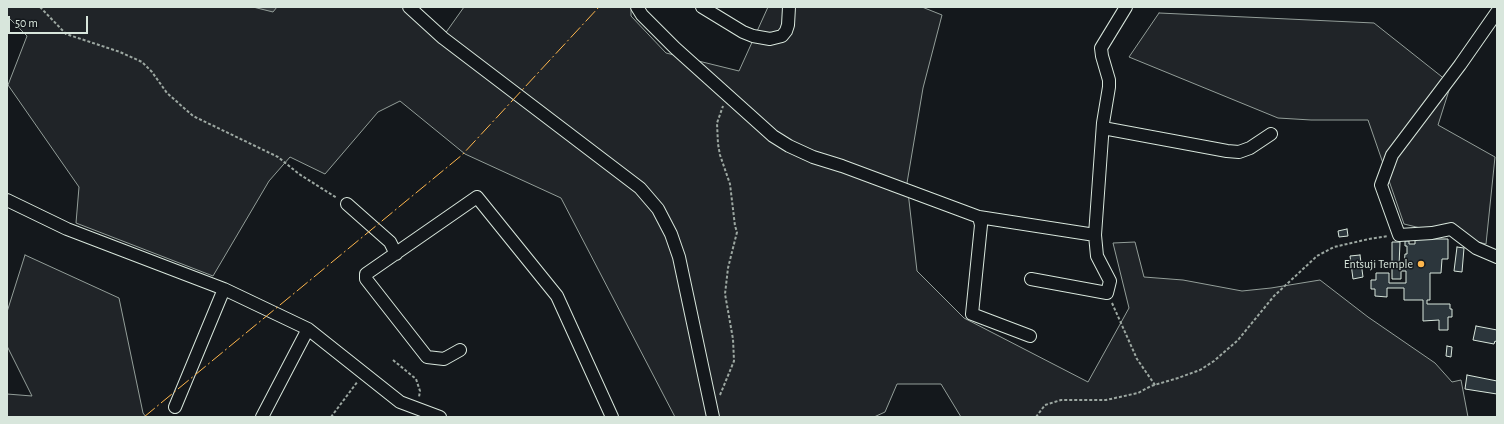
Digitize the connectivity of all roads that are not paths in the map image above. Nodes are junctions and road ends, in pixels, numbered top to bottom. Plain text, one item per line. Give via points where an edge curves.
1 (409, 7) edge
2 (637, 7) edge
3 (702, 7) edge
4 (789, 7) edge
5 (1126, 7) edge
6 (1497, 12) edge
7 (1103, 128) junction
8 (1271, 134) dead end
9 (7, 200) edge
10 (347, 204) road end
11 (979, 217) junction
12 (1095, 235) junction
13 (396, 254) junction
14 (1497, 257) edge
15 (1031, 279) dead end
16 (224, 289) junction
17 (308, 329) junction
18 (1030, 336) dead end
19 (460, 350) dead end
20 (175, 407) dead end
21 (712, 415) edge
22 (262, 417) edge
23 (440, 417) edge
24 (612, 417) edge

1 - 21 street via 442,38 640,188 658,210 671,234 678,257
2 - 11 street via 651,24 730,98 773,136 789,146
3 - 4 street via 743,32 770,39 782,36 786,31
5 - 7 street via 1101,48 1109,80
6 - 14 street via 1392,155 1381,186 1399,235 1451,229 1476,248
7 - 8 street via 1239,152
7 - 12 street
9 - 16 street via 67,229
10 - 13 street via 390,242
11 - 12 street
11 - 18 street via 981,225 972,314
12 - 15 street via 1098,256 1110,281 1107,293
13 - 19 street via 366,274 366,279 427,357 444,359
13 - 24 street via 477,197 557,296
16 - 17 street
16 - 20 street
17 - 22 street
17 - 23 street via 400,402

